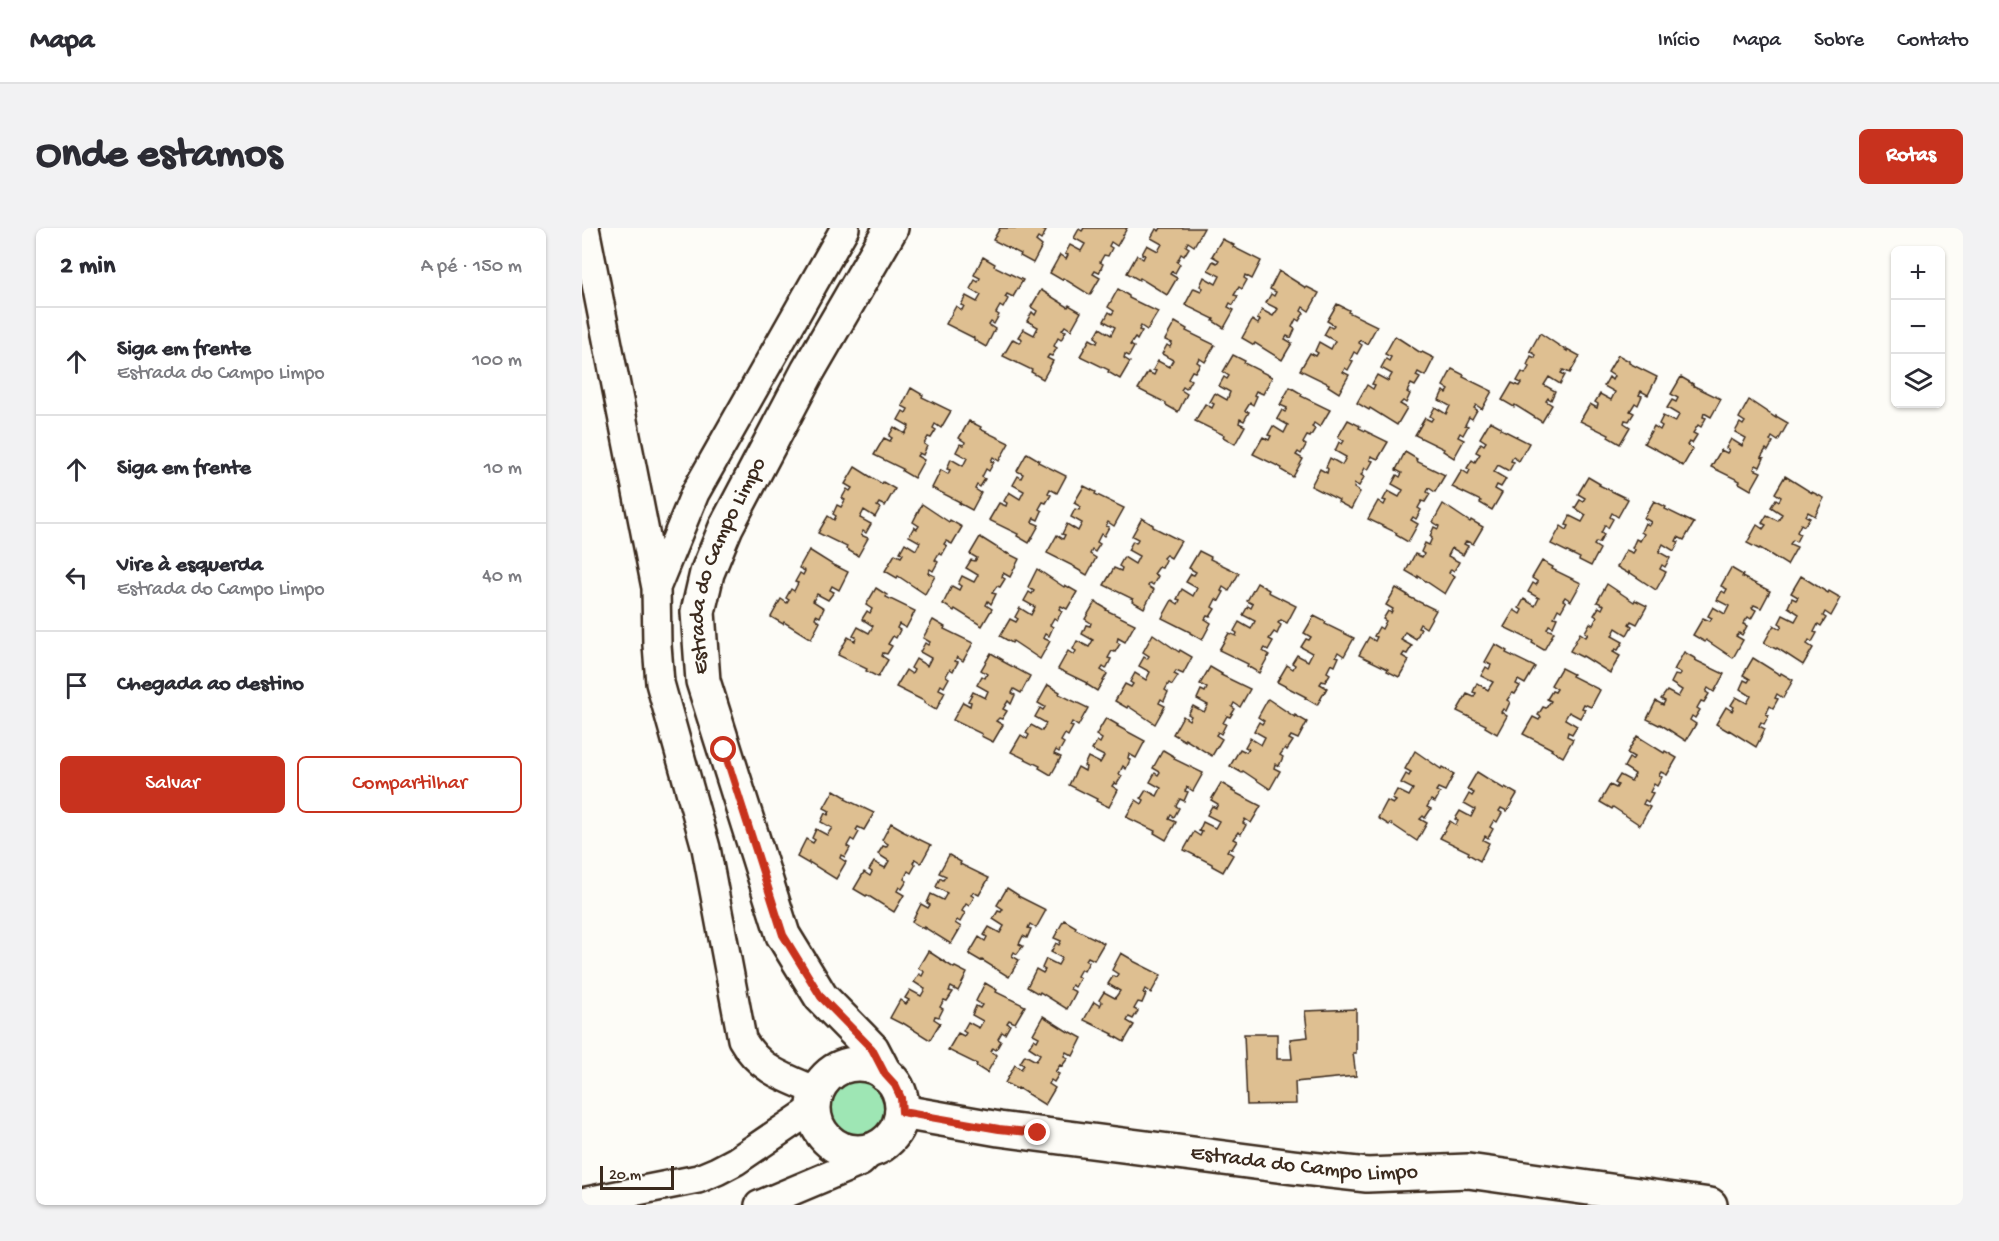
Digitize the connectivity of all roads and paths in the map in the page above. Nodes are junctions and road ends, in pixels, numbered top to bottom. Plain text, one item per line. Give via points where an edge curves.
1 (583, 228) edge
2 (845, 228) edge
3 (891, 228) edge
4 (656, 588) junction
5 (885, 1074) junction
6 (816, 1099) junction
7 (902, 1112) junction
8 (874, 1149) junction
9 (582, 1202) edge
10 (759, 1205) edge
11 (1710, 1205) edge

1 - 4 street
2 - 4 street via 694,493
3 - 5 street, Estrada do Campo Limpo via 808,371 726,527 707,573 698,612 703,681 783,935 821,997 872,1049
4 - 6 street via 660,683 706,848 742,1039 751,1054
5 - 6 street via 859,1064 844,1066 831,1073
5 - 7 street via 901,1098
6 - 8 street via 818,1127 826,1139 852,1152
6 - 9 street via 736,1161 717,1171 698,1179
7 - 8 street via 890,1137
7 - 11 street, Estrada do Campo Limpo via 999,1129 1293,1167 1367,1175 1468,1172
8 - 10 street via 861,1162

